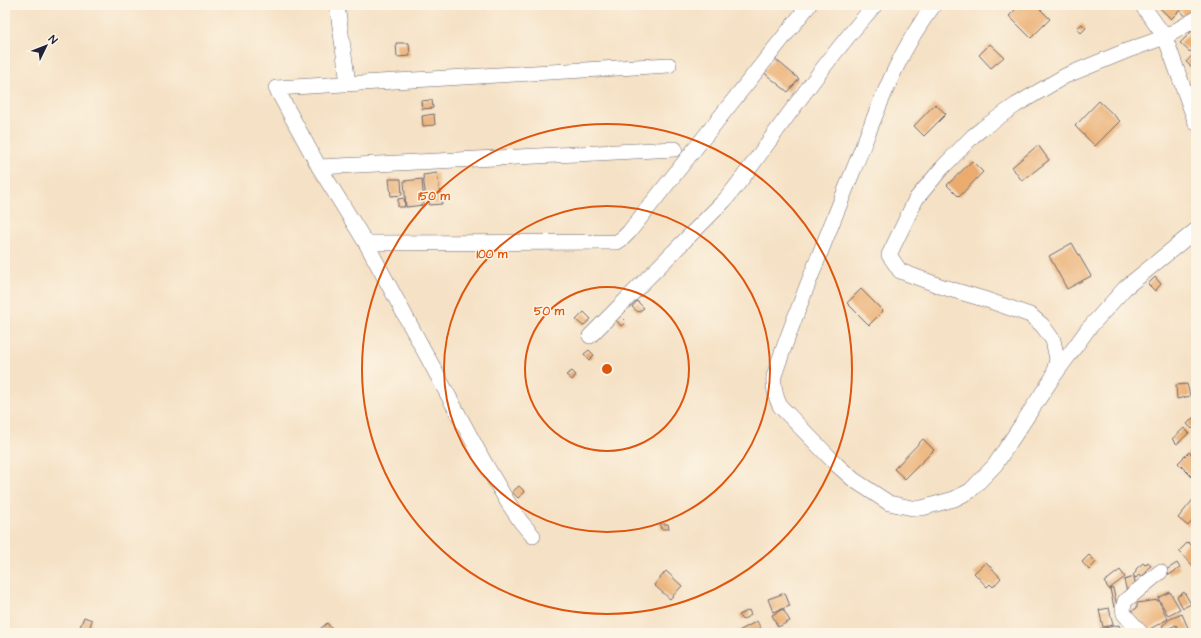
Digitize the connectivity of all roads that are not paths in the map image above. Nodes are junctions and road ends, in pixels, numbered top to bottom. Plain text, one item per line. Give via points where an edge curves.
1 (337, 5) edge
2 (809, 5) edge
3 (874, 5) edge
4 (934, 5) edge
5 (1142, 5) edge
6 (1196, 19) edge
7 (1165, 37) junction
8 (669, 65) dead end
9 (348, 83) junction
10 (1196, 123) edge
11 (675, 149) dead end
12 (319, 167) junction
13 (1196, 230) edge
14 (366, 243) junction
15 (590, 336) dead end
16 (1053, 377) junction
17 (533, 536) dead end
18 (1160, 572) dead end
19 (1141, 633) edge

1 - 9 street
2 - 14 street via 634,226 617,242
3 - 15 street via 775,133 743,179
4 - 16 street via 918,27 896,68 879,108 781,356 774,376 775,396 792,419 854,480 889,503 912,508 954,499 970,491 995,465
5 - 7 street
6 - 7 street
7 - 10 street
7 - 16 street via 1065,76 983,128 942,168 916,199 889,255 900,271 1030,315 1042,325 1053,340 1057,359
8 - 9 street
9 - 12 street via 276,88
11 - 12 street
12 - 14 street
13 - 16 street via 1125,288 1088,329
14 - 17 street via 483,460 510,507
18 - 19 street via 1125,601 1124,614

